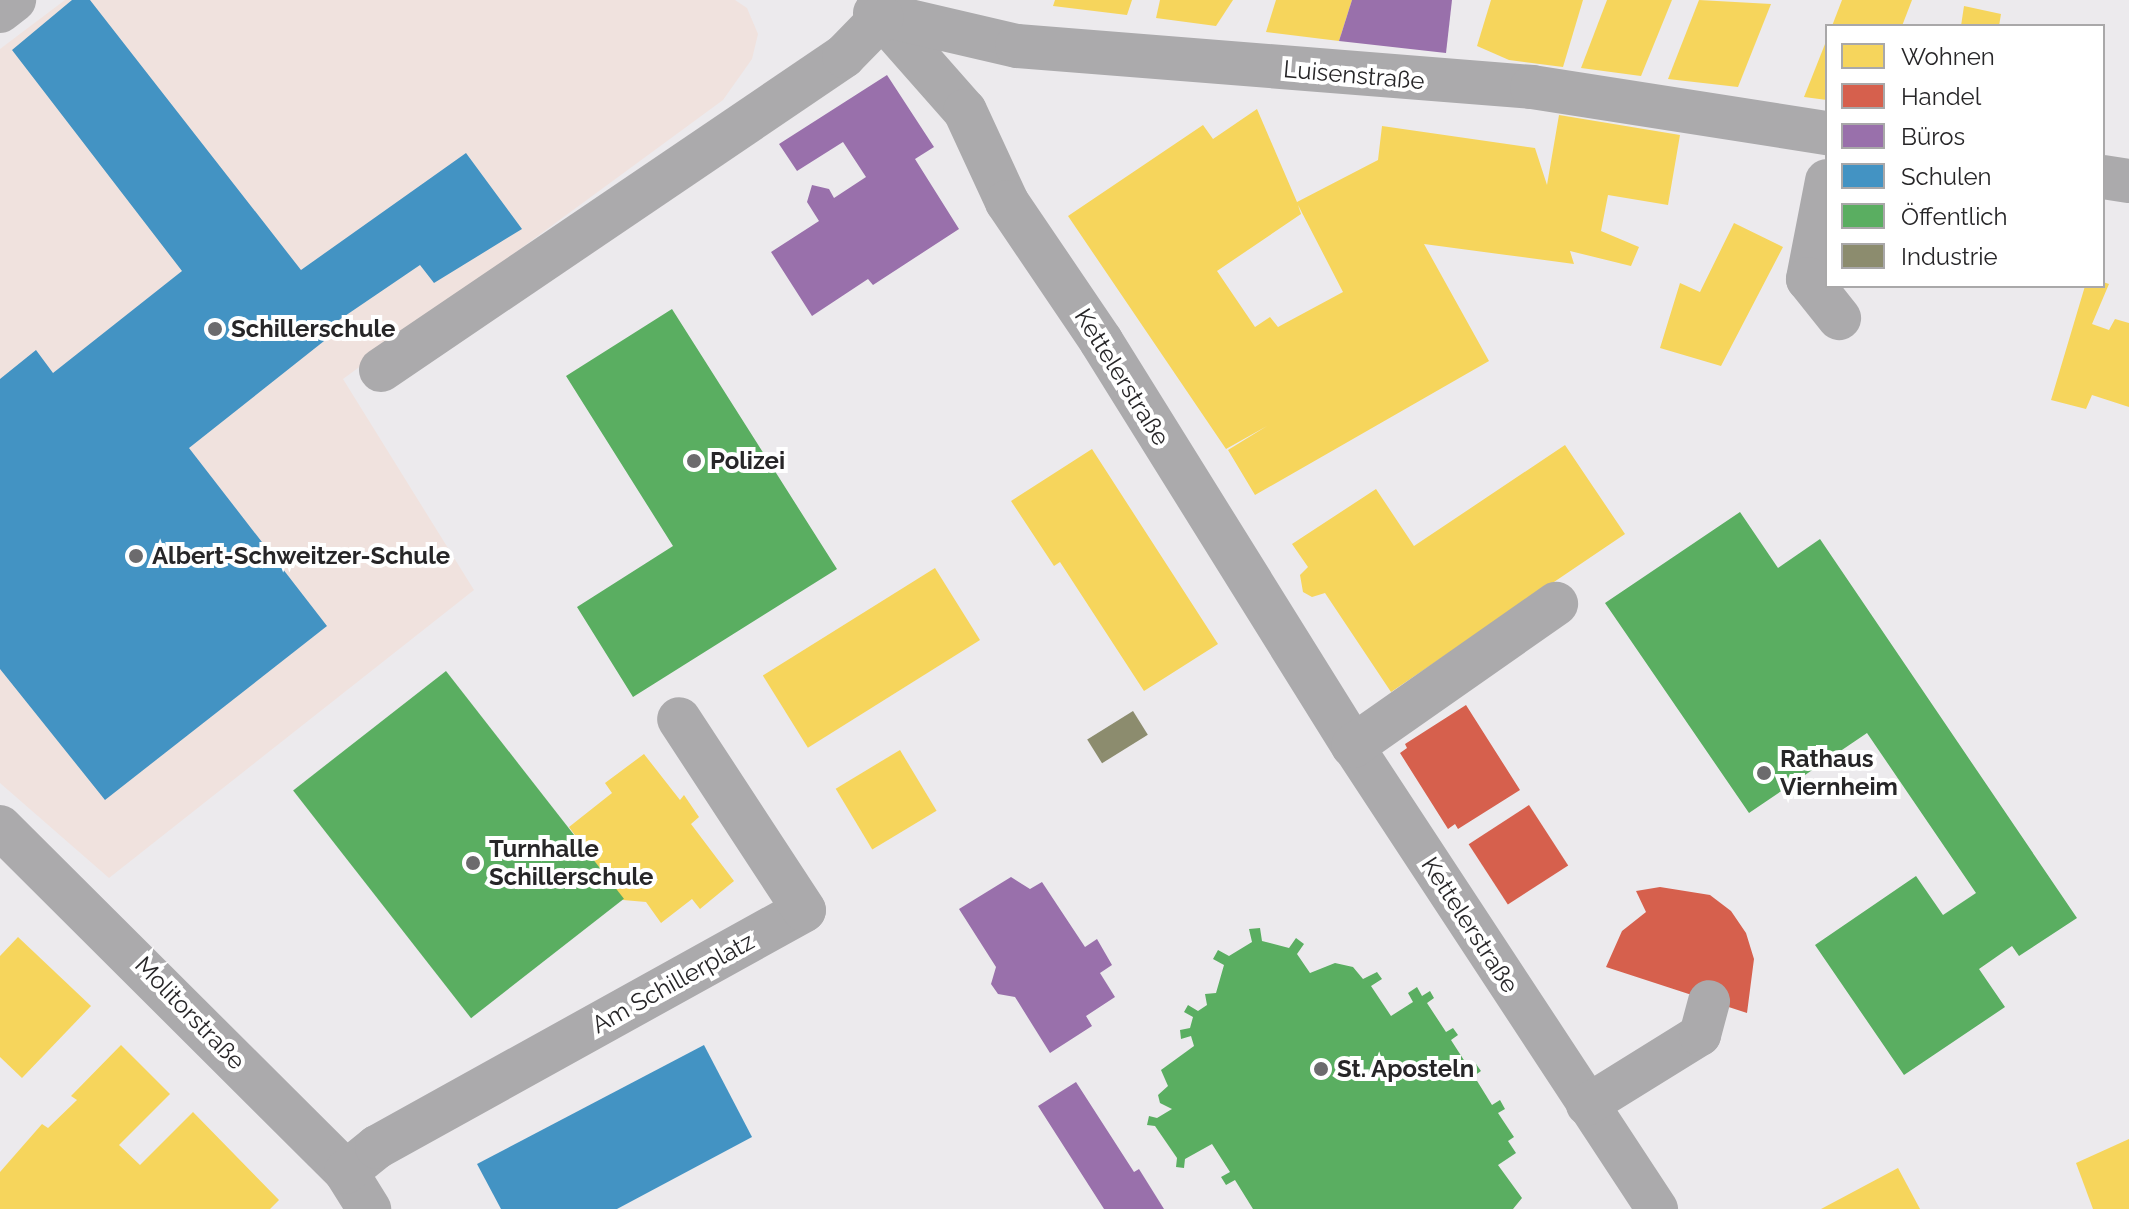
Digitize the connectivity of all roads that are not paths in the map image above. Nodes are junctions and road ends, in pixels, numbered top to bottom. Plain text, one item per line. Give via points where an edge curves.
1 (14, 0) edge
2 (870, 6) edge
3 (0, 11) edge
4 (1825, 133) edge
5 (2105, 177) edge
6 (2129, 181) edge
7 (1825, 191) edge
8 (1839, 318) dead end
9 (381, 370) dead end
10 (1556, 604) dead end
11 (679, 719) dead end
12 (1353, 746) junction
13 (0, 827) edge
14 (1709, 1001) dead end
15 (1587, 1105) junction
16 (346, 1172) junction
17 (369, 1209) edge
18 (1657, 1209) edge

1 - 3 street
2 - 4 street, Luisenstraße via 1017,46 1532,87
2 - 9 street via 844,56
2 - 12 street, Kettelerstraße via 965,111 1007,202 1101,341
5 - 6 street
7 - 8 street via 1808,279
10 - 12 street
11 - 16 street, Am Schillerplatz via 804,910 377,1147
12 - 15 street, Kettelerstraße
13 - 16 street, Molitorstraße
14 - 15 street via 1700,1035
15 - 18 street, Kettelerstraße
16 - 17 street, Molitorstraße

